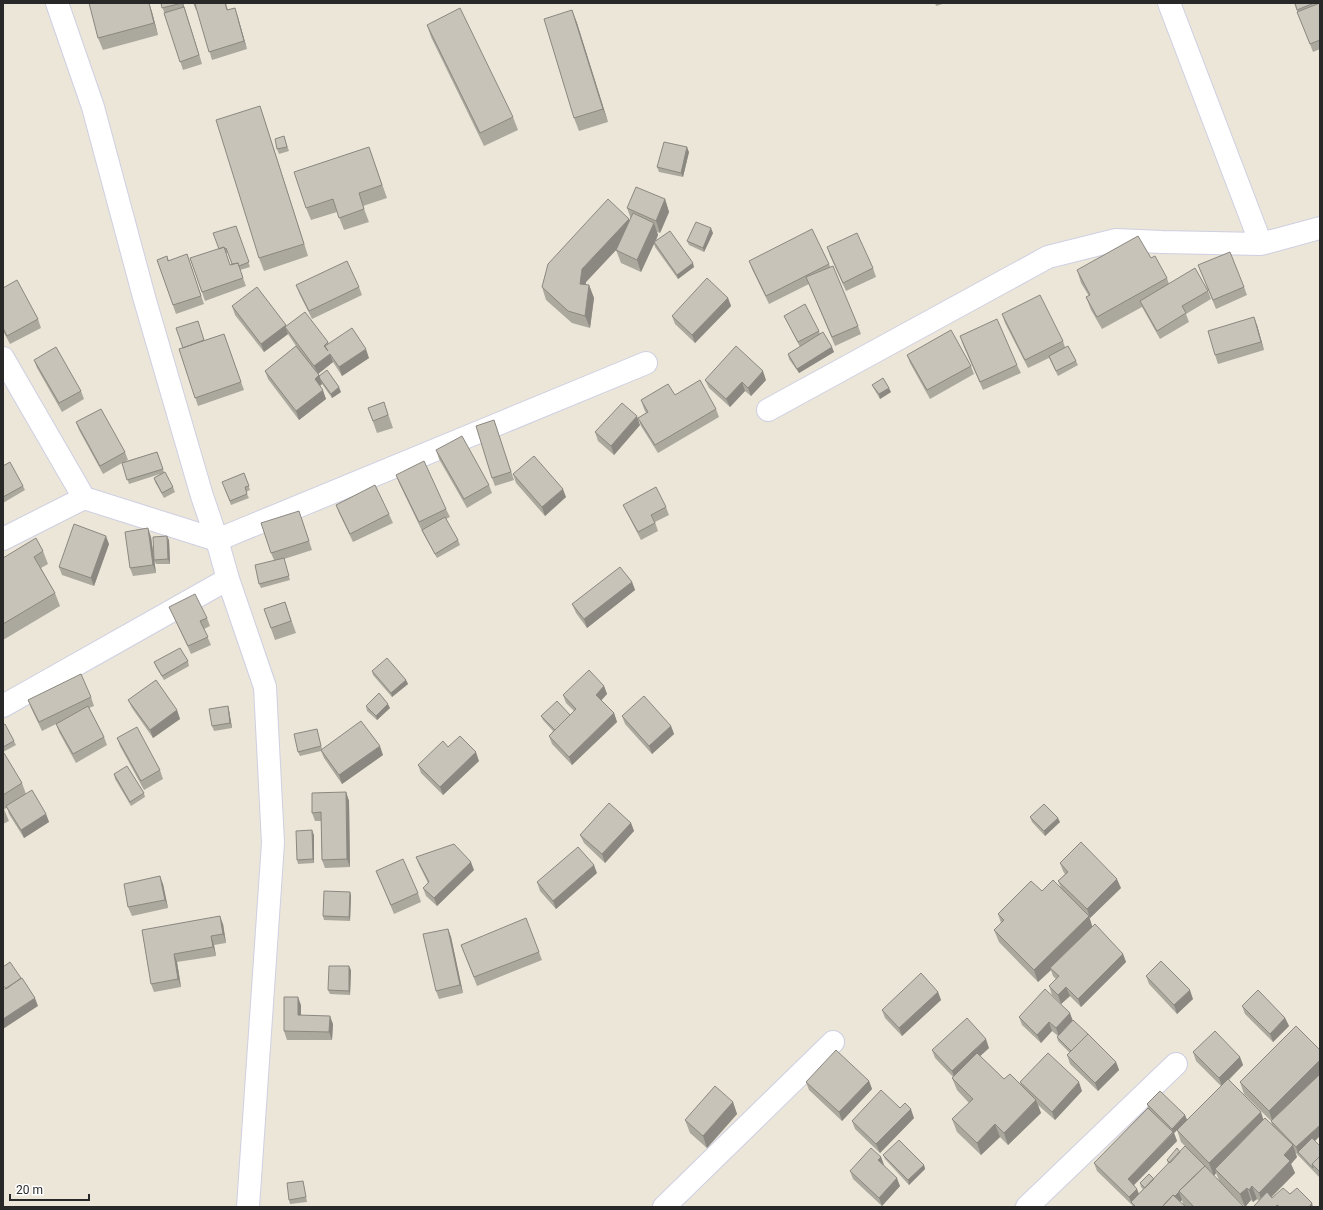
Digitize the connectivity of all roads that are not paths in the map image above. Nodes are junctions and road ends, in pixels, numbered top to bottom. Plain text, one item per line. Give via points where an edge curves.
1 (57, 3) edge
2 (1169, 3) edge
3 (1320, 228) edge
4 (1261, 244) junction
5 (3, 358) edge
6 (646, 363) dead end
7 (768, 410) dead end
8 (84, 498) junction
9 (3, 539) edge
10 (217, 540) junction
11 (228, 579) junction
12 (3, 706) edge
13 (833, 1042) dead end
14 (1176, 1064) dead end
15 (248, 1207) edge
16 (664, 1207) edge
17 (1026, 1207) edge

1 - 10 street via 94,108 144,297
2 - 4 street
3 - 4 street
4 - 7 street via 1116,240 1048,257
5 - 8 street
6 - 10 street
8 - 9 street
8 - 10 street
10 - 11 street
11 - 12 street
11 - 15 street via 265,687 273,844
13 - 16 street
14 - 17 street

